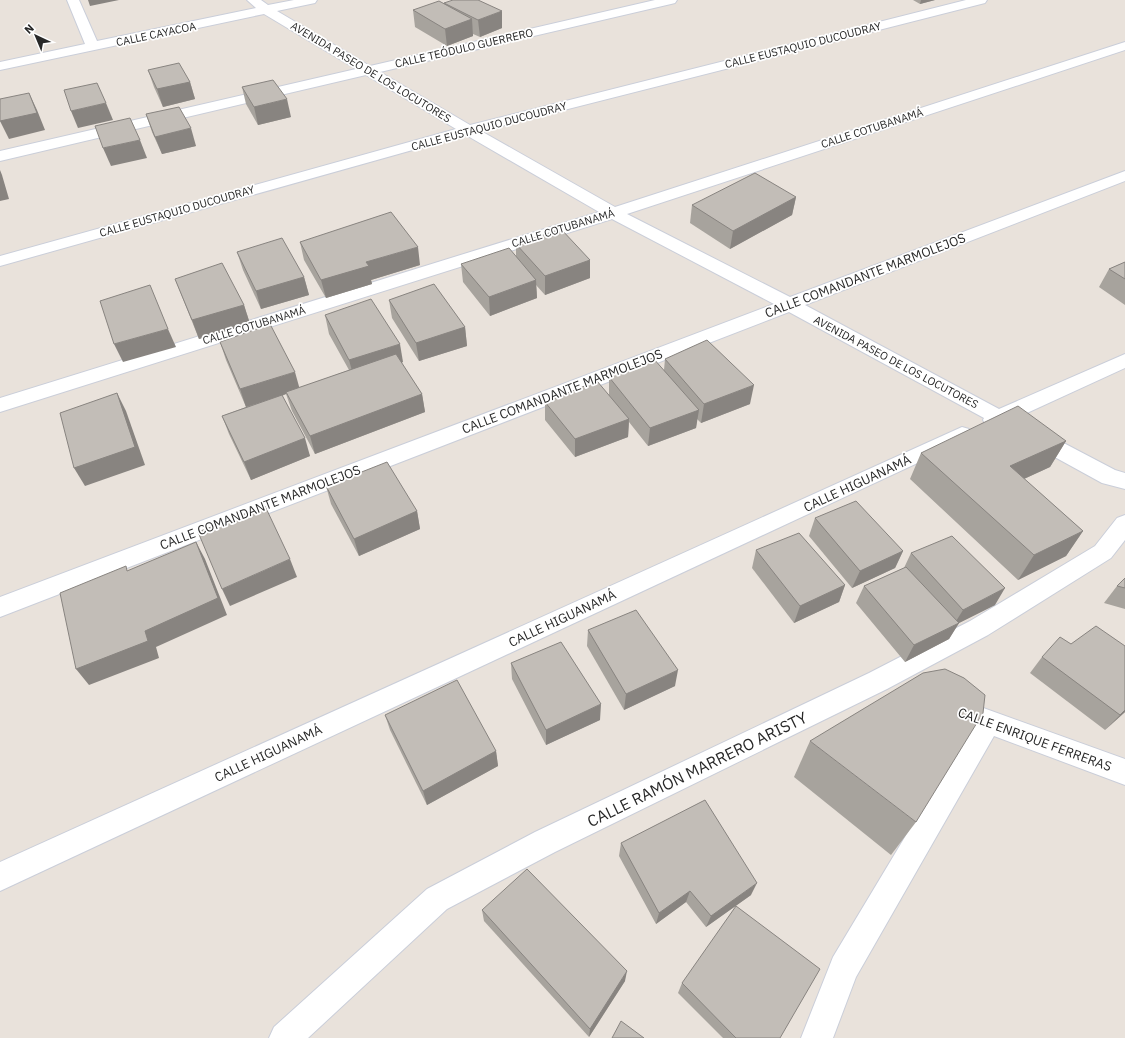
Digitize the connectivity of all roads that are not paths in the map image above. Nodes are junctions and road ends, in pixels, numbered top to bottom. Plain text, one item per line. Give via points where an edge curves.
1 (73, 0) edge
2 (311, 0) edge
3 (671, 0) edge
4 (981, 0) edge
5 (260, 5) edge
6 (1125, 46) edge
7 (93, 47) junction
8 (0, 66) edge
9 (367, 70) junction
10 (469, 130) junction
11 (0, 156) edge
12 (1125, 176) edge
13 (613, 213) junction
14 (0, 261) edge
15 (789, 304) junction
16 (1125, 360) edge
17 (0, 405) edge
18 (998, 417) junction
19 (1125, 481) edge
20 (1125, 524) edge
21 (0, 607) edge
22 (878, 681) junction
23 (907, 692) edge
24 (951, 708) edge
25 (988, 722) junction
26 (1125, 772) edge
27 (0, 877) edge
28 (285, 1038) edge
29 (817, 1038) edge

1 - 7 street
2 - 5 street, CALLE CAYACOA
3 - 9 street, CALLE TEÓDULO GUERRERO
4 - 10 street, CALLE EUSTAQUIO DUCOUDRAY
5 - 7 street, CALLE CAYACOA
5 - 9 street, AVENIDA PASEO DE LOS LOCUTORES
6 - 13 street, CALLE COTUBANAMÁ
7 - 8 street, CALLE CAYACOA
9 - 10 street, AVENIDA PASEO DE LOS LOCUTORES
9 - 11 street, CALLE TEÓDULO GUERRERO
10 - 13 street, AVENIDA PASEO DE LOS LOCUTORES
10 - 14 street, CALLE EUSTAQUIO DUCOUDRAY
12 - 15 street, CALLE COMANDANTE MARMOLEJOS
13 - 15 street, AVENIDA PASEO DE LOS LOCUTORES
13 - 17 street, CALLE COTUBANAMÁ
15 - 18 street, AVENIDA PASEO DE LOS LOCUTORES
15 - 21 street, CALLE COMANDANTE MARMOLEJOS
16 - 18 street, CALLE HIGUANAMÁ
18 - 19 street, AVENIDA PASEO DE LOS LOCUTORES via 1109,477
18 - 27 street, CALLE HIGUANAMÁ
20 - 22 street, CALLE RAMÓN MARRERO ARISTY via 1103,552 979,628
22 - 23 street
22 - 28 street, CALLE RAMÓN MARRERO ARISTY via 545,842 436,899
24 - 25 street, CALLE ENRIQUE FERRERAS
25 - 26 street, CALLE ENRIQUE FERRERAS
25 - 29 street via 844,968

